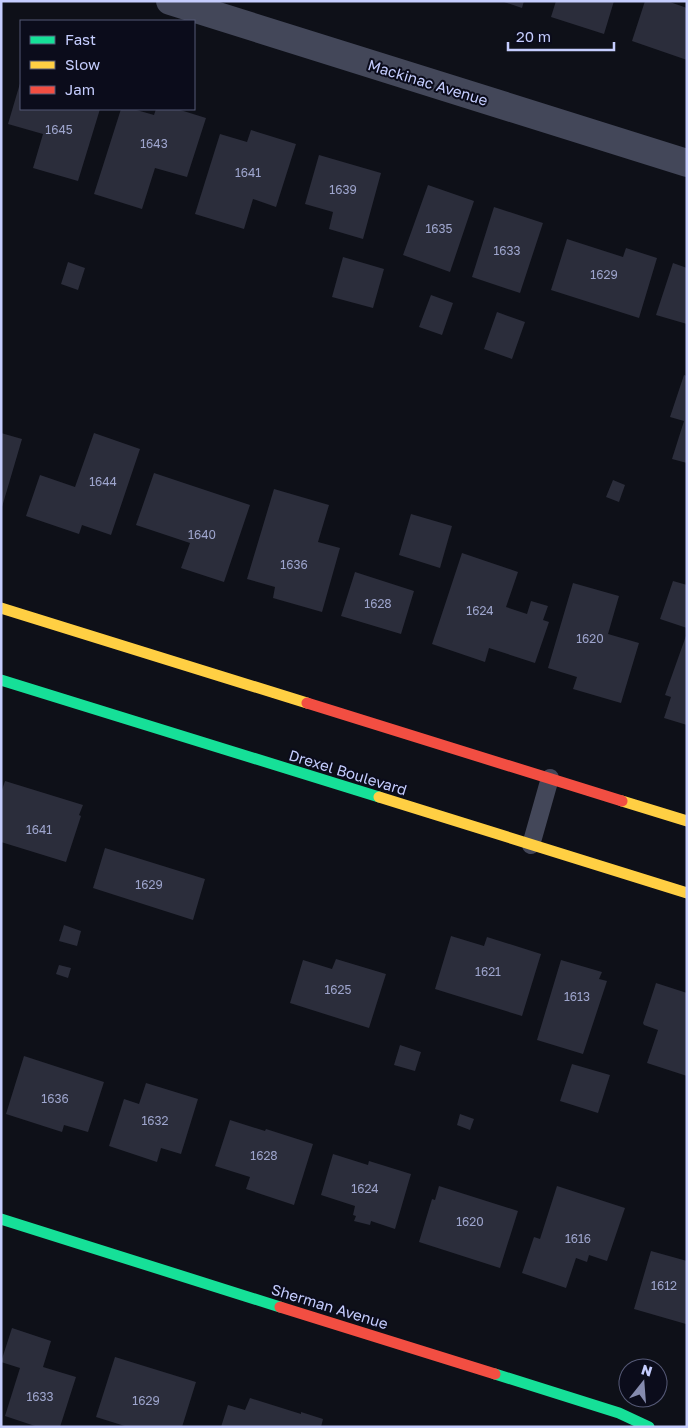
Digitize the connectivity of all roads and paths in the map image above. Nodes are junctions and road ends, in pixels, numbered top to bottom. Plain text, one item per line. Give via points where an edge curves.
1 (170, 1) edge
2 (687, 163) edge
3 (1, 608) edge
4 (1, 680) edge
5 (550, 778) junction
6 (687, 821) edge
7 (531, 845) junction
8 (687, 893) edge
9 (1, 1219) edge
10 (649, 1427) edge

1 - 2 street, Mackinac Avenue
3 - 5 street
4 - 7 street, Drexel Boulevard
5 - 6 street
5 - 7 lane
7 - 8 street, Drexel Boulevard
9 - 10 street, Sherman Avenue via 619,1413

